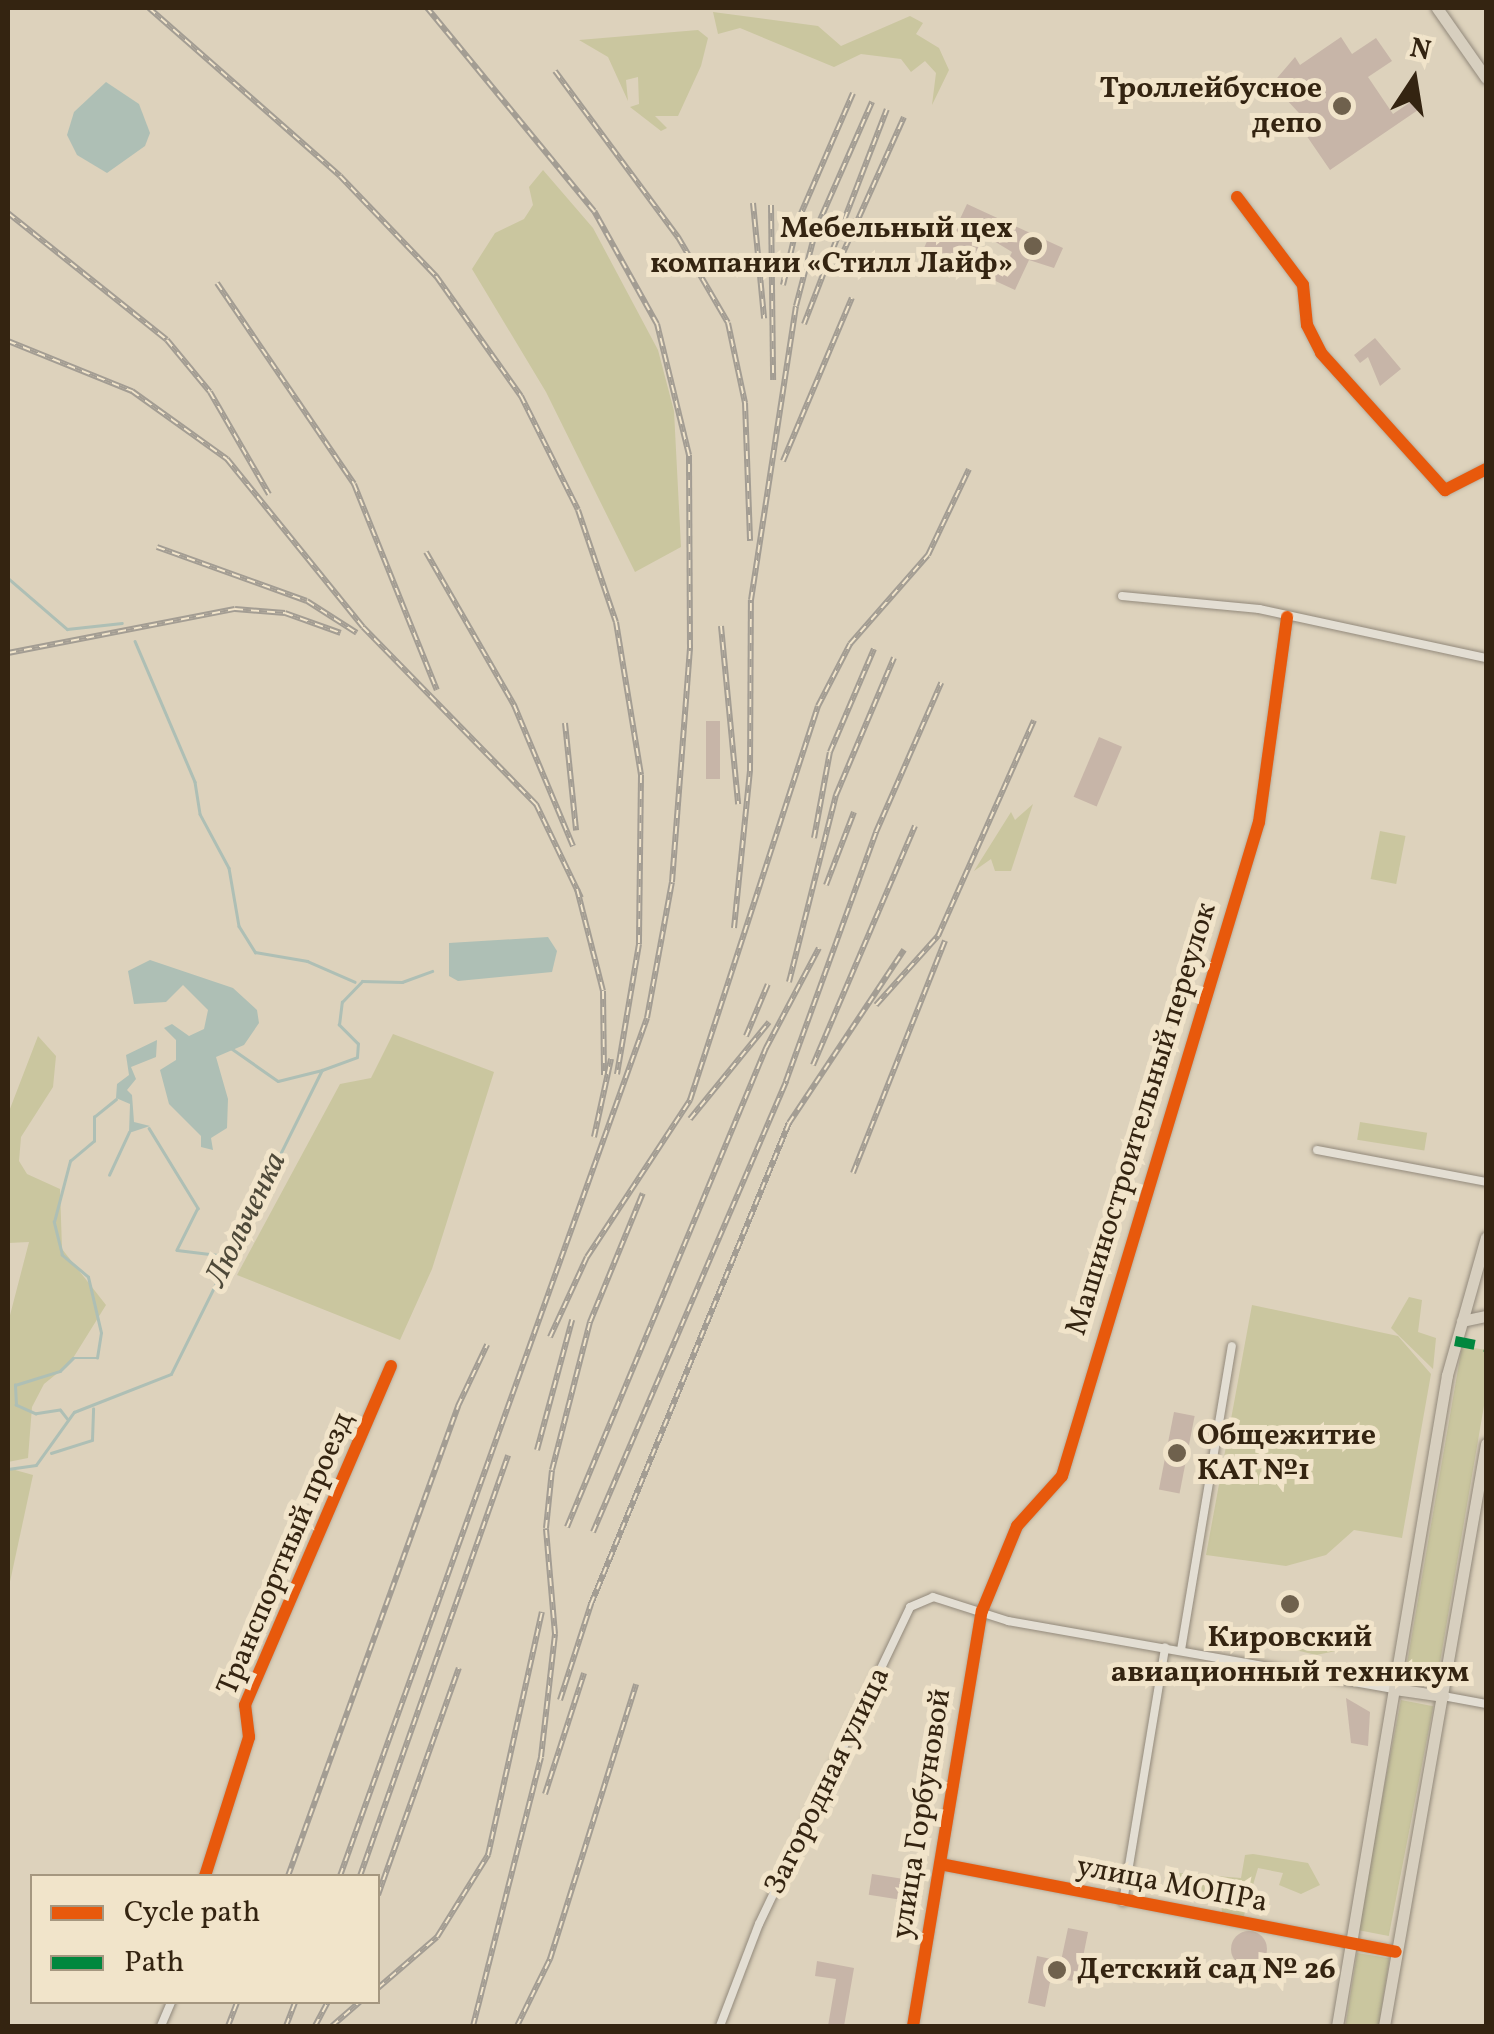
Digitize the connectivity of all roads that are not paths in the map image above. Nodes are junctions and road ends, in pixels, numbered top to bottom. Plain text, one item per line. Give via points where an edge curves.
1 (1438, 8) edge
2 (1486, 78) edge
3 (1237, 197) dead end
4 (1486, 469) edge
5 (1122, 596) dead end
6 (1287, 617) junction
7 (1486, 658) edge
8 (1317, 1150) dead end
9 (1486, 1182) edge
10 (1486, 1237) edge
11 (1486, 1316) edge
12 (1462, 1320) junction
13 (1232, 1346) dead end
14 (392, 1366) dead end
15 (1486, 1444) edge
16 (982, 1611) junction
17 (1165, 1647) junction
18 (1181, 1650) junction
19 (1396, 1689) junction
20 (1443, 1696) junction
21 (1486, 1704) edge
22 (940, 1864) junction
23 (206, 1874) edge
24 (1123, 1902) junction
25 (1351, 1944) junction
26 (1396, 1952) junction
27 (720, 2026) edge
28 (912, 2026) edge
29 (1337, 2026) edge
30 (1384, 2026) edge

1 - 2 main road
3 - 4 street via 1303,284 1307,325 1321,353 1445,490
5 - 6 street
6 - 7 street
6 - 16 street, Машиностроительный переулок via 1259,822 1062,1476 1017,1526
8 - 9 street
10 - 12 main road
11 - 12 main road
12 - 19 main road
13 - 18 street
14 - 23 street, Транспортный проезд via 251,1688 243,1713 248,1741
15 - 20 main road
16 - 17 street, Загородная улица
16 - 22 street, улица Горбуновой
16 - 27 street, Загородная улица via 933,1597 910,1607 759,1924
17 - 18 street, Загородная улица
17 - 24 street
18 - 19 street, Загородная улица
19 - 20 main road
19 - 25 main road
20 - 21 street
20 - 26 main road
22 - 24 street, улица МОПРа
22 - 28 street, улица Горбуновой
24 - 25 street, улица МОПРа
25 - 26 street, улица МОПРа
25 - 29 main road
26 - 30 main road

